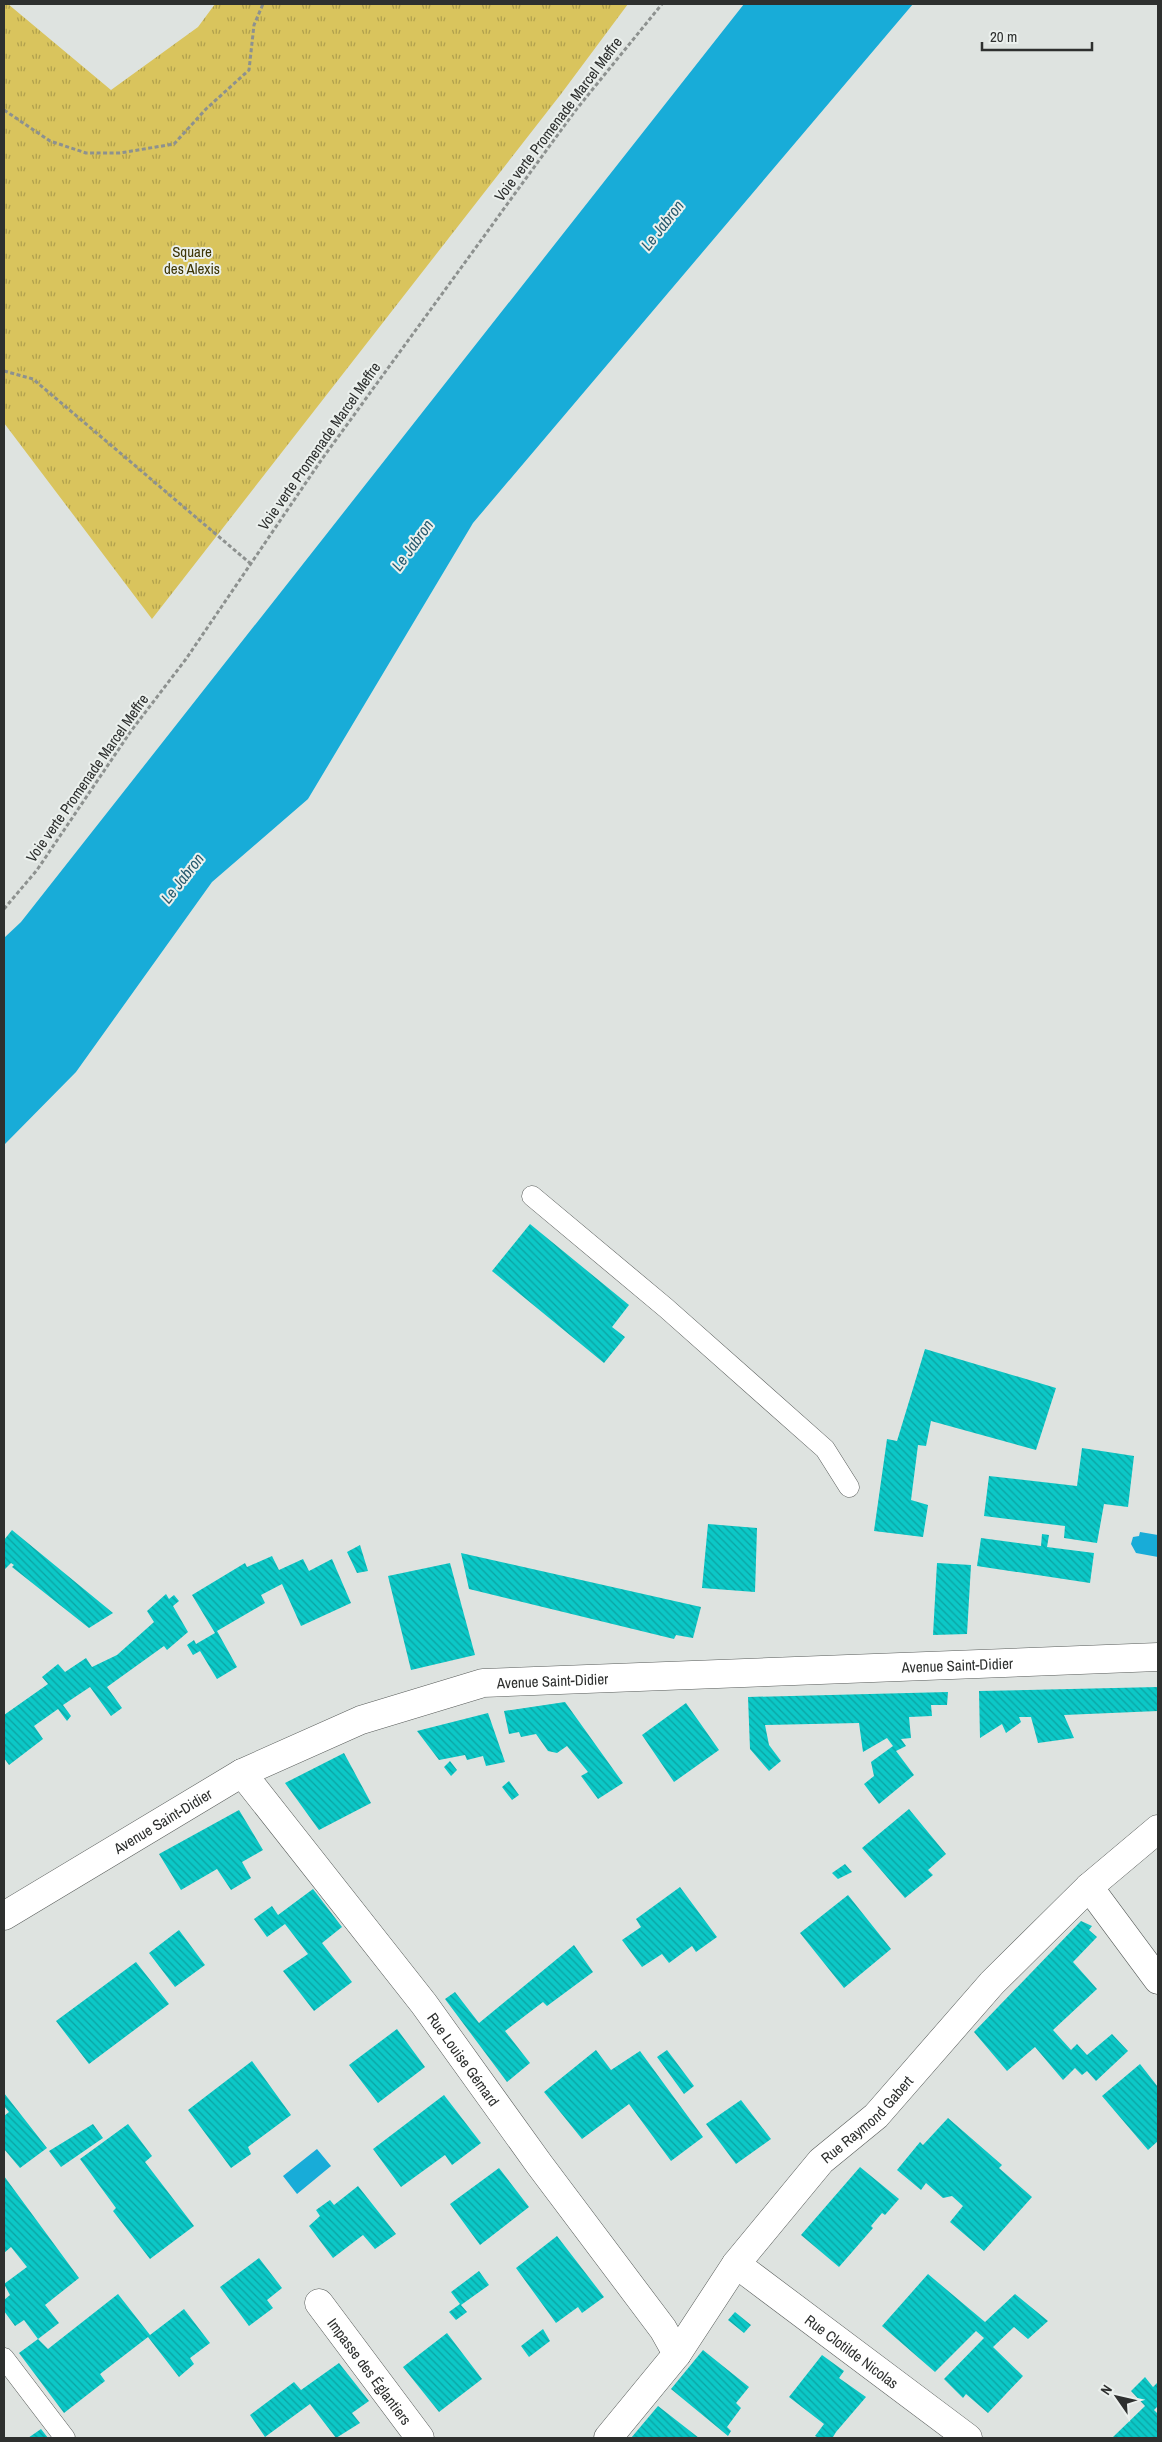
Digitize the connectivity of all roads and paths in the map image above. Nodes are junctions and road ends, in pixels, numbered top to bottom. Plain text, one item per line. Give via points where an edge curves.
1 (263, 4) edge
2 (662, 4) edge
3 (4, 110) edge
4 (4, 370) edge
5 (251, 564) junction
6 (4, 909) edge
7 (532, 1196) dead end
8 (849, 1487) dead end
9 (1158, 1657) edge
10 (242, 1773) junction
11 (1158, 1828) edge
12 (1088, 1887) junction
13 (4, 1916) edge
14 (1158, 1980) edge
15 (736, 2264) junction
16 (319, 2303) dead end
17 (677, 2354) junction
18 (4, 2358) edge
19 (65, 2438) edge
20 (420, 2438) edge
21 (608, 2438) edge
22 (968, 2438) edge

1 - 3 path via 254,25 249,70 174,144 120,153 86,153 50,141
2 - 5 path, Voie verte Promenade Marcel Meffre via 575,111 322,459
4 - 5 path via 33,379
5 - 6 path, Voie verte Promenade Marcel Meffre via 186,659 131,730 37,870
7 - 8 lane via 666,1308 825,1449
9 - 10 street, Avenue Saint-Didier via 483,1683 361,1720
10 - 13 street, Avenue Saint-Didier
10 - 17 street, Rue Louise Gémard via 424,2004 663,2329
11 - 12 street, Rue Raymond Gabert
12 - 14 street
12 - 15 street, Rue Raymond Gabert via 992,1983 876,2116 821,2161
15 - 17 street, Rue Raymond Gabert
15 - 22 street, Rue Clotilde Nicolas
16 - 20 street, Impasse des Églantiers
17 - 21 street, Rue Raymond Gabert
18 - 19 lane

